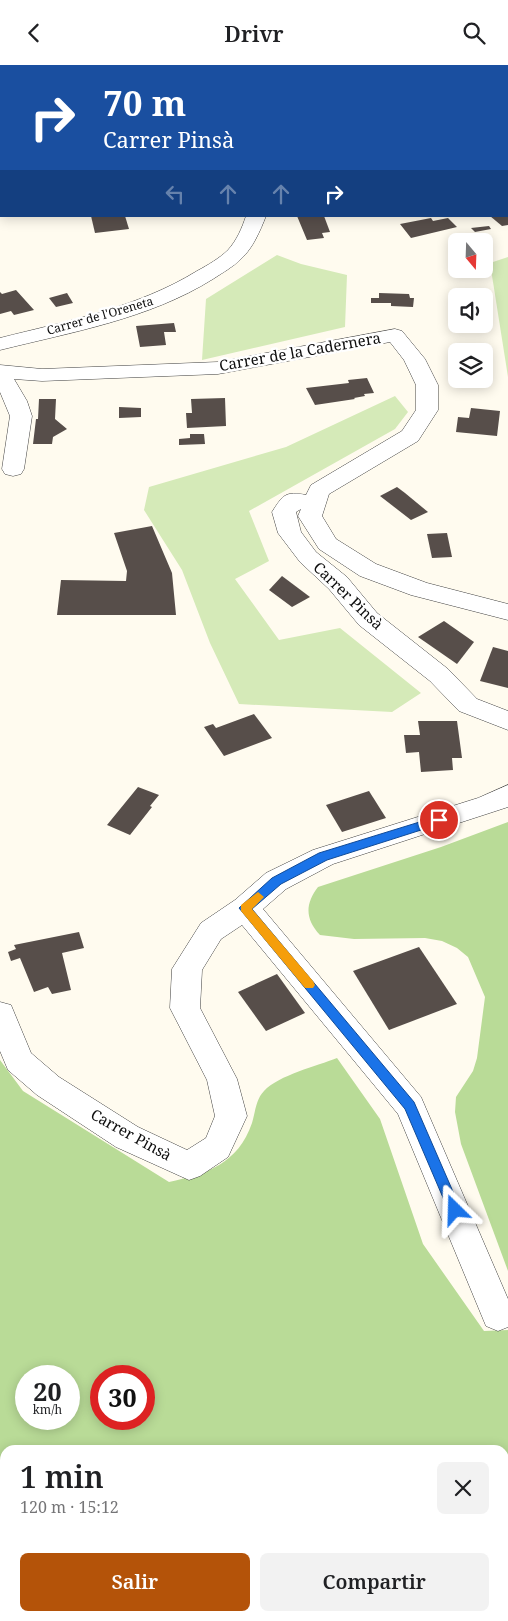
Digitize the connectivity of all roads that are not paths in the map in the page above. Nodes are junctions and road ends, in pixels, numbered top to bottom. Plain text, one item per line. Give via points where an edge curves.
1 (256, 217) edge
2 (0, 343) edge
3 (0, 372) edge
4 (13, 469) dead end
5 (315, 504) junction
6 (508, 612) edge
7 (508, 721) edge
8 (508, 795) edge
9 (245, 908) junction
10 (0, 1014) edge
11 (498, 1315) dead end

1 - 2 street, Carrer de l'Oreneta via 236,253 169,295 90,321
3 - 4 street via 21,416
3 - 5 street, Carrer de la Cadernera via 42,375 218,368 395,335 414,359 427,385 428,410 410,436 319,490
5 - 6 street via 310,517 327,543 368,570 420,589
5 - 7 street, Carrer Pinsà via 293,500 284,512 290,533 308,557 338,583 368,619 439,675 468,705
8 - 9 street, Carrer Pinsà via 488,805 323,857 276,881
9 - 10 street, Carrer Pinsà via 211,931 188,969 185,1008 222,1079 231,1116 217,1147 188,1166 127,1137 48,1086 19,1061
9 - 11 street via 410,1106

